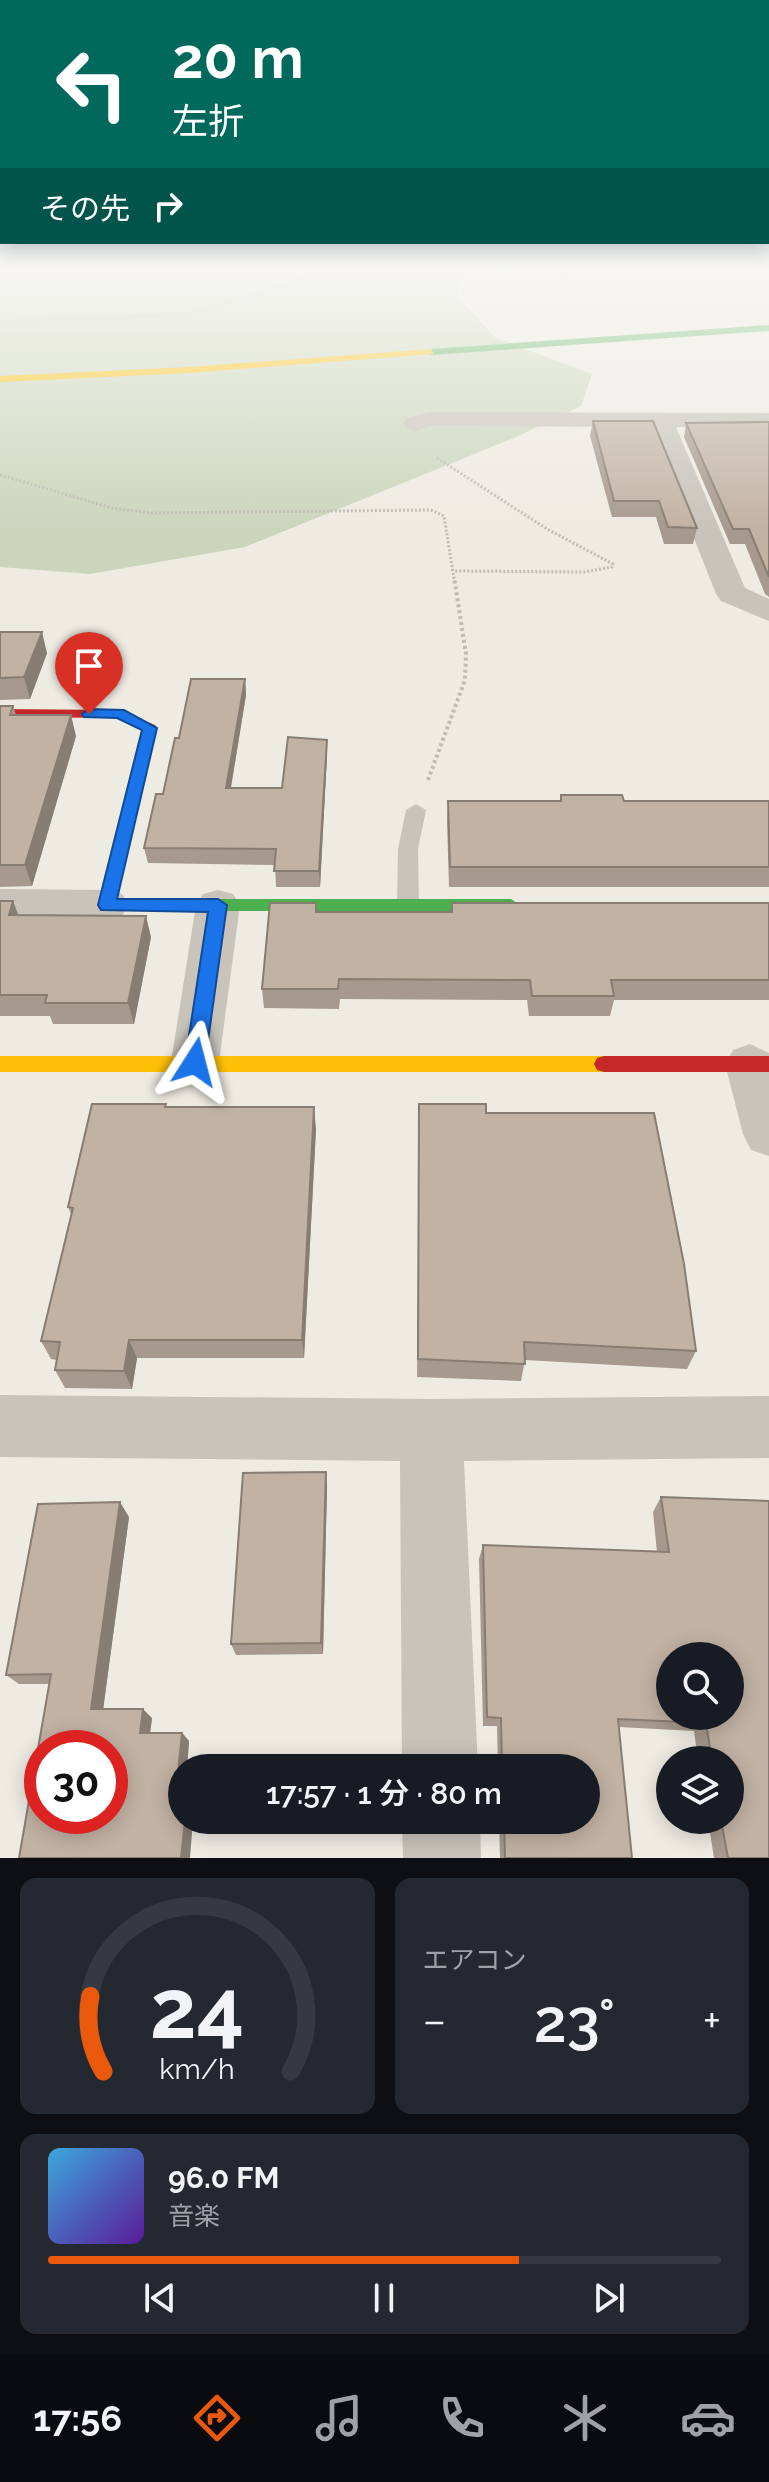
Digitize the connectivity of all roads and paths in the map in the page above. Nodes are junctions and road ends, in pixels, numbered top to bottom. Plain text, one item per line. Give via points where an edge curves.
1 (386, 356) edge
2 (0, 379) edge
3 (660, 420) junction
4 (769, 420) edge
5 (416, 423) joint
6 (0, 475) edge
7 (454, 571) junction
8 (769, 611) edge
9 (0, 713) edge
10 (416, 810) joint
11 (0, 904) edge
12 (107, 905) junction
13 (218, 905) junction
14 (408, 905) junction
15 (533, 905) edge
16 (195, 1062) junction
17 (0, 1064) edge
18 (760, 1064) edge
19 (769, 1134) edge
20 (0, 1426) edge
21 (769, 1427) edge
22 (431, 1430) junction
23 (440, 1754) edge
24 (441, 1834) edge
25 (442, 1858) edge

1 - 2 street
3 - 4 street
3 - 5 street
3 - 8 street via 732,594
5 - 7 path via 413,439 432,455 547,529 613,564 584,572
6 - 7 path via 112,508 152,513 431,510 446,521
7 - 10 path via 465,680
9 - 12 street via 119,714 150,728
10 - 14 lane via 408,849
11 - 12 street
12 - 13 street
13 - 14 street
13 - 16 street
14 - 15 street
16 - 17 street
16 - 18 street
18 - 19 street
20 - 22 street
21 - 22 street
22 - 23 street
24 - 25 street

